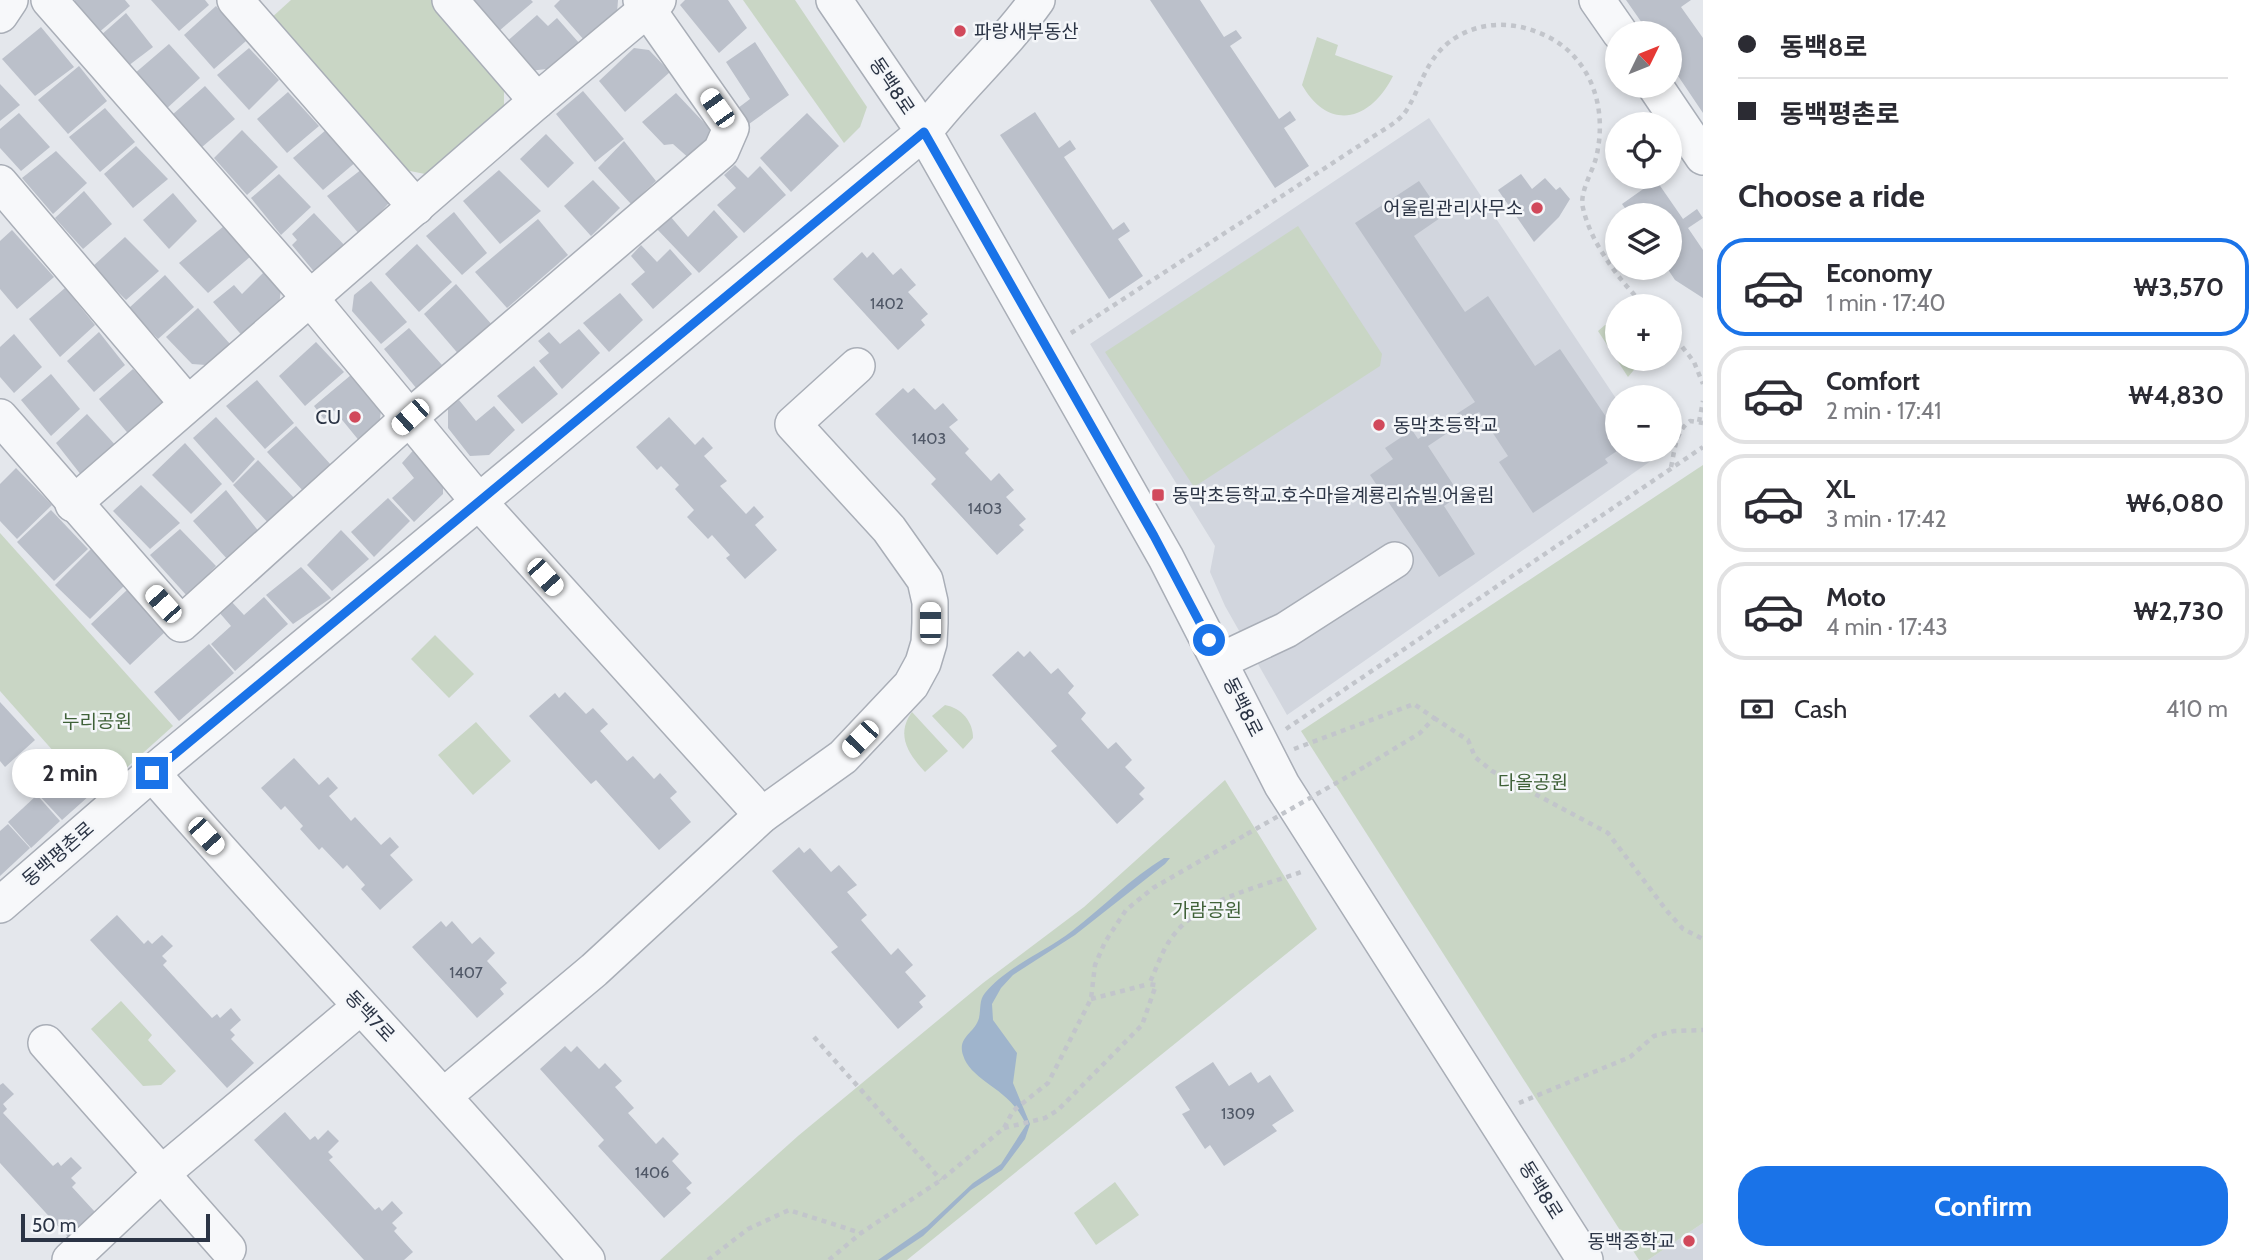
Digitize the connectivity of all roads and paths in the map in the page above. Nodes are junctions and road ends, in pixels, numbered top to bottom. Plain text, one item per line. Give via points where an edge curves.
1 (10, 0) edge
2 (49, 0) edge
3 (235, 0) edge
4 (450, 0) edge
5 (834, 0) edge
6 (1037, 0) edge
7 (1597, 0) edge
8 (649, 3) edge
9 (0, 15) edge
10 (1612, 21) edge
11 (1663, 98) edge
12 (537, 101) junction
13 (924, 132) junction
14 (1703, 157) edge
15 (0, 183) edge
16 (416, 207) junction
17 (1636, 294) edge
18 (310, 298) junction
19 (1682, 346) edge
20 (1047, 349) junction
21 (857, 366) dead end
22 (1703, 384) edge
23 (1703, 401) edge
24 (187, 403) junction
25 (0, 417) edge
26 (410, 417) junction
27 (1701, 422) edge
28 (1703, 447) edge
29 (1671, 468) junction
30 (479, 502) junction
31 (73, 504) junction
32 (1395, 560) dead end
33 (1220, 661) junction
34 (1434, 718) junction
35 (1266, 752) junction
36 (152, 773) junction
37 (762, 815) junction
38 (1330, 861) junction
39 (0, 905) edge
40 (1703, 939) edge
41 (1149, 984) junction
42 (1091, 999) junction
43 (360, 1007) junction
44 (1703, 1030) edge
45 (814, 1037) dead end
46 (46, 1043) dead end
47 (445, 1095) junction
48 (1494, 1115) junction
49 (1004, 1128) junction
50 (160, 1175) junction
51 (941, 1180) junction
52 (861, 1233) junction
53 (228, 1249) dead end
54 (70, 1260) edge
55 (587, 1260) edge
56 (708, 1260) edge
57 (829, 1260) edge
58 (1585, 1260) edge

1 - 9 street
2 - 18 street
3 - 16 street
4 - 12 street
5 - 13 street, 동백8로
6 - 13 street, 동백평촌로 via 1008,40 950,97
7 - 10 street
8 - 12 street
8 - 26 street via 731,128 721,151
11 - 14 street
12 - 16 street
13 - 20 street, 동백8로
13 - 30 street, 동백평촌로
15 - 24 street
16 - 18 street
17 - 20 path via 1600,247 1582,206 1597,153 1599,115 1597,97 1581,62 1548,36 1509,24 1493,25 1474,29 1445,46 1421,76 1405,113 1341,160
18 - 24 street
18 - 26 street
19 - 22 path
20 - 33 street, 동백8로
21 - 37 street via 793,424 889,529 925,580 930,602 929,643 911,685 843,757
23 - 27 path
24 - 31 street
25 - 31 street
26 - 30 street
26 - 31 street via 181,624
27 - 29 path via 1690,421 1678,433
28 - 29 path
29 - 35 path
30 - 36 street, 동백평촌로
30 - 37 street
32 - 33 street via 1286,630
33 - 35 street, 동백8로
34 - 35 path via 1413,704
34 - 40 path via 1468,740 1475,757 1492,771 1608,833 1683,929
34 - 42 path, bridge via 1420,733 1153,888 1126,910 1095,965
35 - 38 street, 동백8로
36 - 39 street, 동백평촌로
36 - 43 street, 동백7로
37 - 47 street via 594,970
38 - 41 path via 1203,911 1170,940
38 - 48 street, 동백8로
41 - 42 path
41 - 49 path via 1156,985 1142,1025 1074,1097 1058,1110
42 - 49 path via 1048,1083 1013,1111
43 - 47 street, 동백7로
43 - 50 street
44 - 48 path via 1654,1036 1630,1057
45 - 51 path
46 - 50 street
47 - 55 street, 동백7로
48 - 58 street, 동백8로
49 - 51 path
50 - 53 street
50 - 54 street
51 - 52 path
52 - 56 path via 789,1210 748,1229
52 - 57 path

